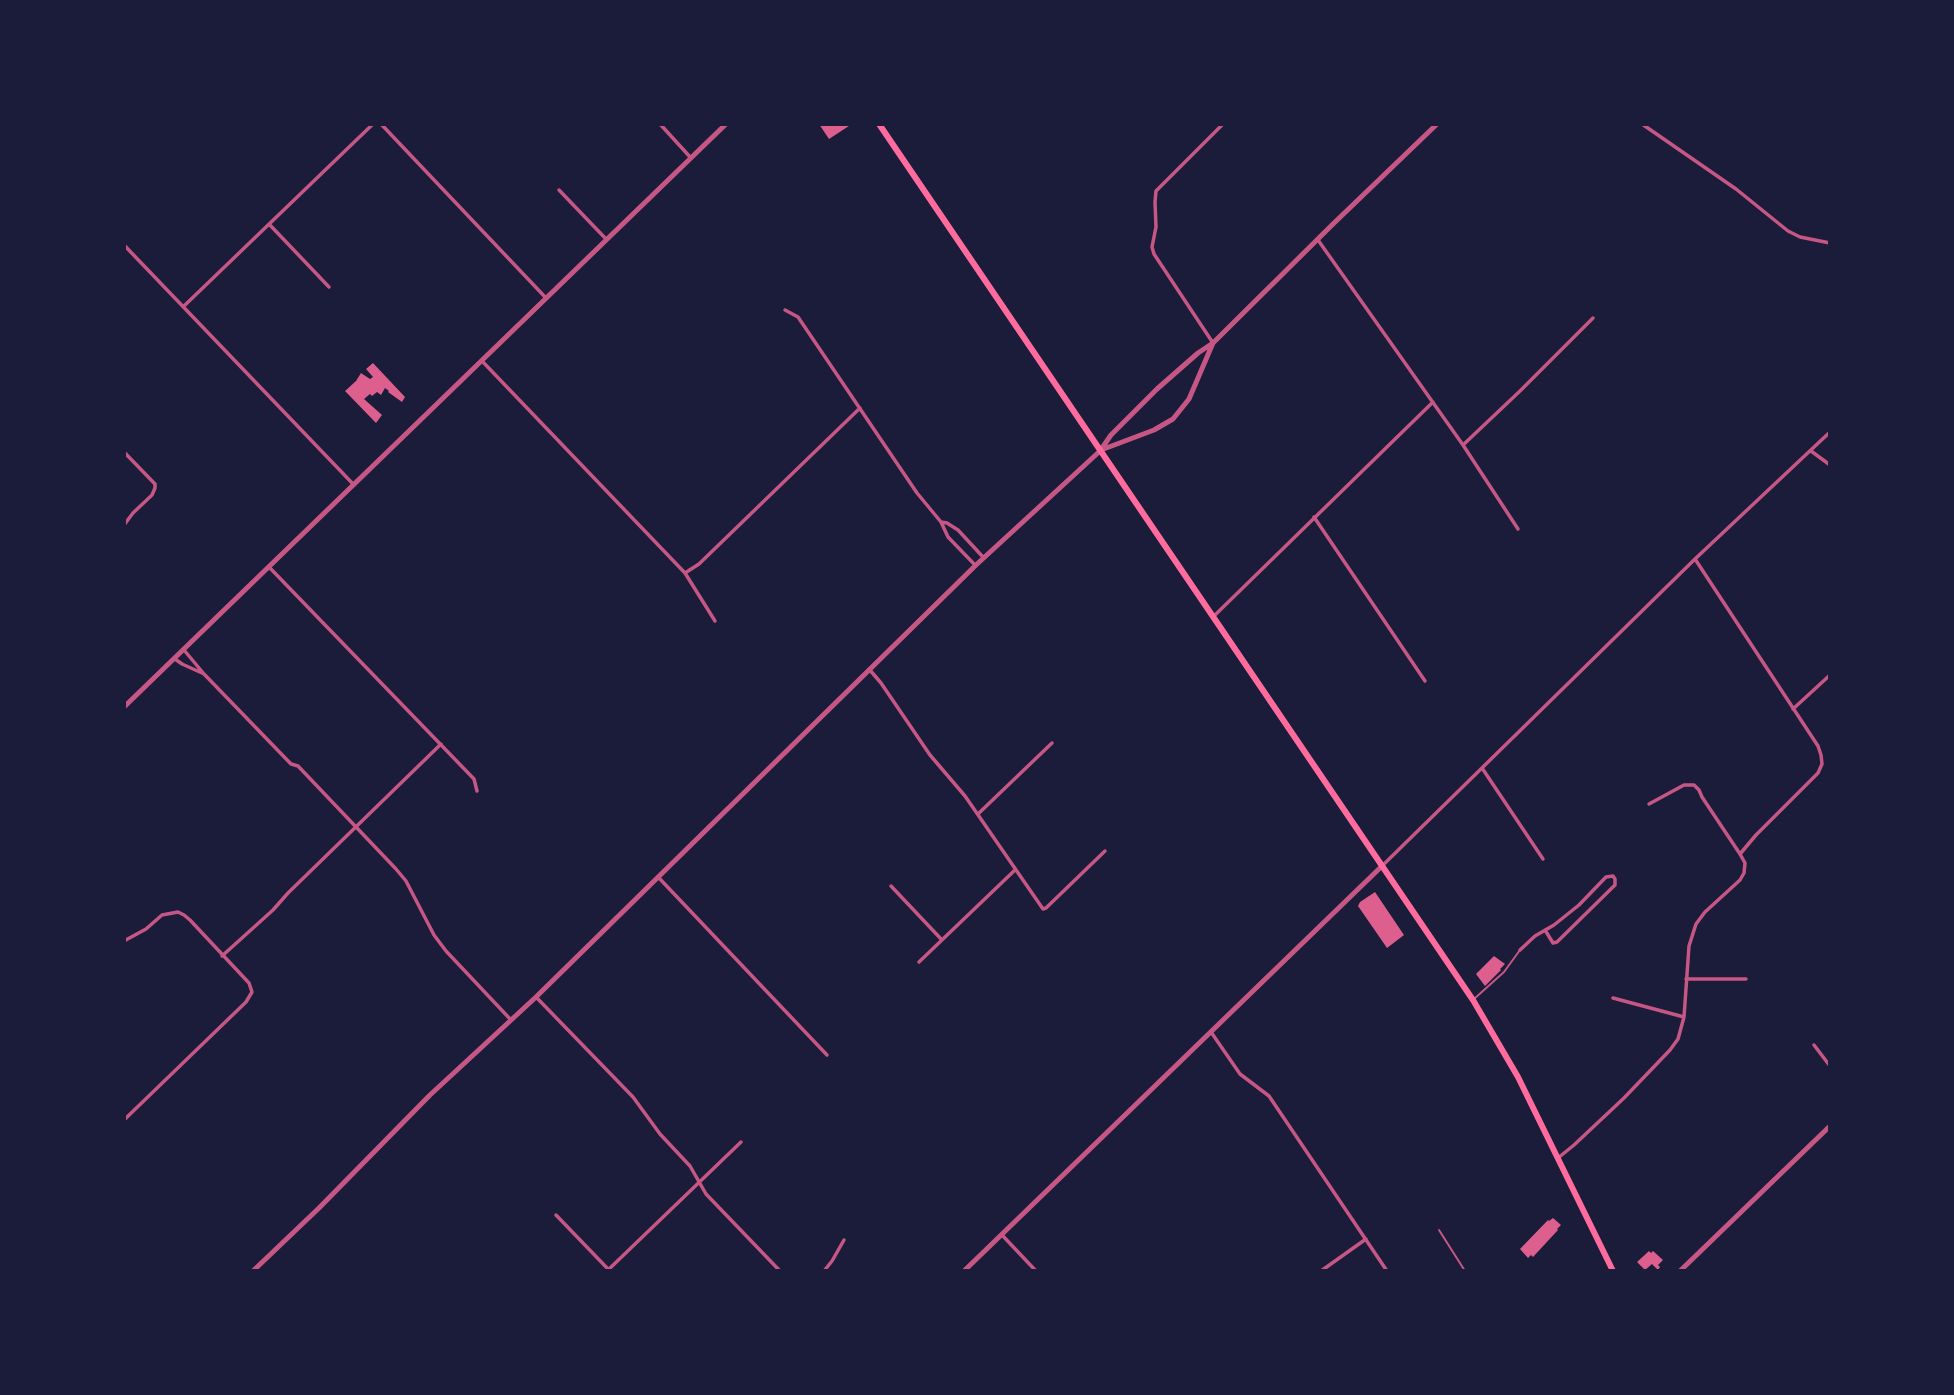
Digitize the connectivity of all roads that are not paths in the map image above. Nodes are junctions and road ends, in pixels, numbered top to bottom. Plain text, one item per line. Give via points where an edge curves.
1 (373, 124) edge
2 (381, 124) edge
3 (660, 124) edge
4 (726, 124) edge
5 (879, 124) edge
6 (1223, 124) edge
7 (1437, 124) edge
8 (1643, 124) edge
9 (691, 158) junction
10 (559, 190) dead end
11 (270, 224) junction
12 (606, 239) junction
13 (1318, 240) junction
14 (1830, 243) edge
15 (124, 245) edge
16 (329, 287) dead end
17 (546, 298) junction
18 (184, 306) junction
19 (785, 310) dead end
20 (1593, 318) dead end
21 (1213, 344) junction
22 (482, 361) junction
23 (1433, 402) junction
24 (860, 408) junction
25 (1830, 432) edge
26 (1463, 445) junction
27 (1100, 451) junction
28 (1811, 451) junction
29 (124, 452) edge
30 (1830, 465) edge
31 (354, 485) junction
32 (1314, 517) junction
33 (940, 522) junction
34 (124, 525) edge
35 (1518, 529) dead end
36 (984, 558) junction
37 (1695, 559) junction
38 (976, 565) junction
39 (269, 567) junction
40 (685, 573) junction
41 (1213, 617) junction
42 (715, 621) dead end
43 (184, 650) junction
44 (175, 658) junction
45 (869, 669) junction
46 (204, 674) junction
47 (1830, 675) edge
48 (1425, 681) dead end
49 (124, 707) edge
50 (1793, 709) junction
51 (1052, 743) dead end
52 (441, 744) junction
53 (1482, 768) junction
54 (477, 791) dead end
55 (1649, 804) dead end
56 (978, 814) junction
57 (356, 827) junction
58 (1105, 851) dead end
59 (1740, 854) junction
60 (1543, 859) dead end
61 (1382, 866) junction
62 (1015, 870) junction
63 (657, 876) junction
64 (891, 886) dead end
65 (1579, 905) junction
66 (1586, 913) junction
67 (1545, 930) junction
68 (942, 940) junction
69 (124, 941) edge
70 (1520, 950) joint
71 (222, 956) junction
72 (919, 962) dead end
73 (1686, 979) junction
74 (1746, 979) dead end
75 (536, 996) junction
76 (1613, 998) dead end
77 (1473, 1000) junction
78 (1684, 1017) junction
79 (511, 1020) junction
80 (1211, 1032) junction
81 (1814, 1045) dead end
82 (827, 1055) dead end
83 (1830, 1066) edge
84 (124, 1120) edge
85 (1829, 1127) edge
86 (741, 1142) dead end
87 (1558, 1158) junction
88 (698, 1183) junction
89 (556, 1215) dead end
90 (1439, 1230) dead end
91 (1002, 1235) junction
92 (1366, 1239) junction
93 (844, 1240) dead end
94 (609, 1270) edge
95 (253, 1271) edge
96 (780, 1271) edge
97 (824, 1271) edge
98 (964, 1271) edge
99 (1036, 1271) edge
100 (1321, 1271) edge
101 (1387, 1271) edge
102 (1465, 1271) edge
103 (1614, 1271) edge
104 (1680, 1271) edge

1 - 11 street
2 - 17 street
3 - 9 street
4 - 9 street
5 - 27 main road
6 - 21 street via 1156,191 1152,247
7 - 13 street
8 - 14 street via 1788,231
9 - 12 street
10 - 12 street
11 - 16 street
11 - 18 street
12 - 17 street
13 - 21 street
13 - 23 street
15 - 18 street
17 - 22 street
18 - 31 street
19 - 24 street via 798,317
20 - 26 street
21 - 27 street via 1157,389
21 - 27 street via 1189,399 1173,419
22 - 31 street
22 - 40 street
23 - 26 street
23 - 32 street
24 - 33 street
24 - 40 street
25 - 28 street
26 - 35 street
27 - 36 street
27 - 41 main road
28 - 30 street
28 - 37 street
29 - 34 street via 155,484 155,491
31 - 39 street
32 - 41 street
32 - 48 street
33 - 36 street via 958,530
33 - 38 street
36 - 38 street
37 - 50 street
37 - 53 street
38 - 45 street
39 - 43 street
39 - 52 street
40 - 42 street
41 - 61 main road
43 - 44 street
43 - 46 street
44 - 46 street
44 - 49 street
45 - 56 street
45 - 63 street
46 - 57 street
47 - 50 street
50 - 59 street via 1818,746 1822,764
51 - 56 street
52 - 54 street via 474,779
52 - 57 street
53 - 60 street
53 - 61 street
55 - 59 street via 1684,785 1694,785
56 - 62 street
57 - 71 street
57 - 79 street via 406,881 446,951
58 - 62 street via 1043,909
59 - 73 street via 1745,863 1740,880 1705,912 1693,930
61 - 77 main road
61 - 80 street
62 - 68 street
63 - 75 street
63 - 82 street
64 - 68 street
65 - 66 street
65 - 66 street via 1606,877 1613,876 1615,886
65 - 67 street
66 - 67 street via 1555,943
67 - 70 street
68 - 72 street
69 - 71 street via 162,915 178,912
70 - 77 lane
71 - 84 street via 252,992
73 - 74 street
73 - 78 street
75 - 79 street
75 - 88 street via 633,1097 690,1166
76 - 78 street
77 - 87 main road
78 - 87 street via 1671,1050
79 - 95 street
80 - 91 street
80 - 92 street via 1240,1074 1269,1096
81 - 83 street
85 - 104 street
86 - 88 street
87 - 103 main road
88 - 94 street
88 - 96 street
89 - 94 street
90 - 102 lane
91 - 98 street
91 - 99 street
92 - 100 street
92 - 101 street
93 - 97 street

